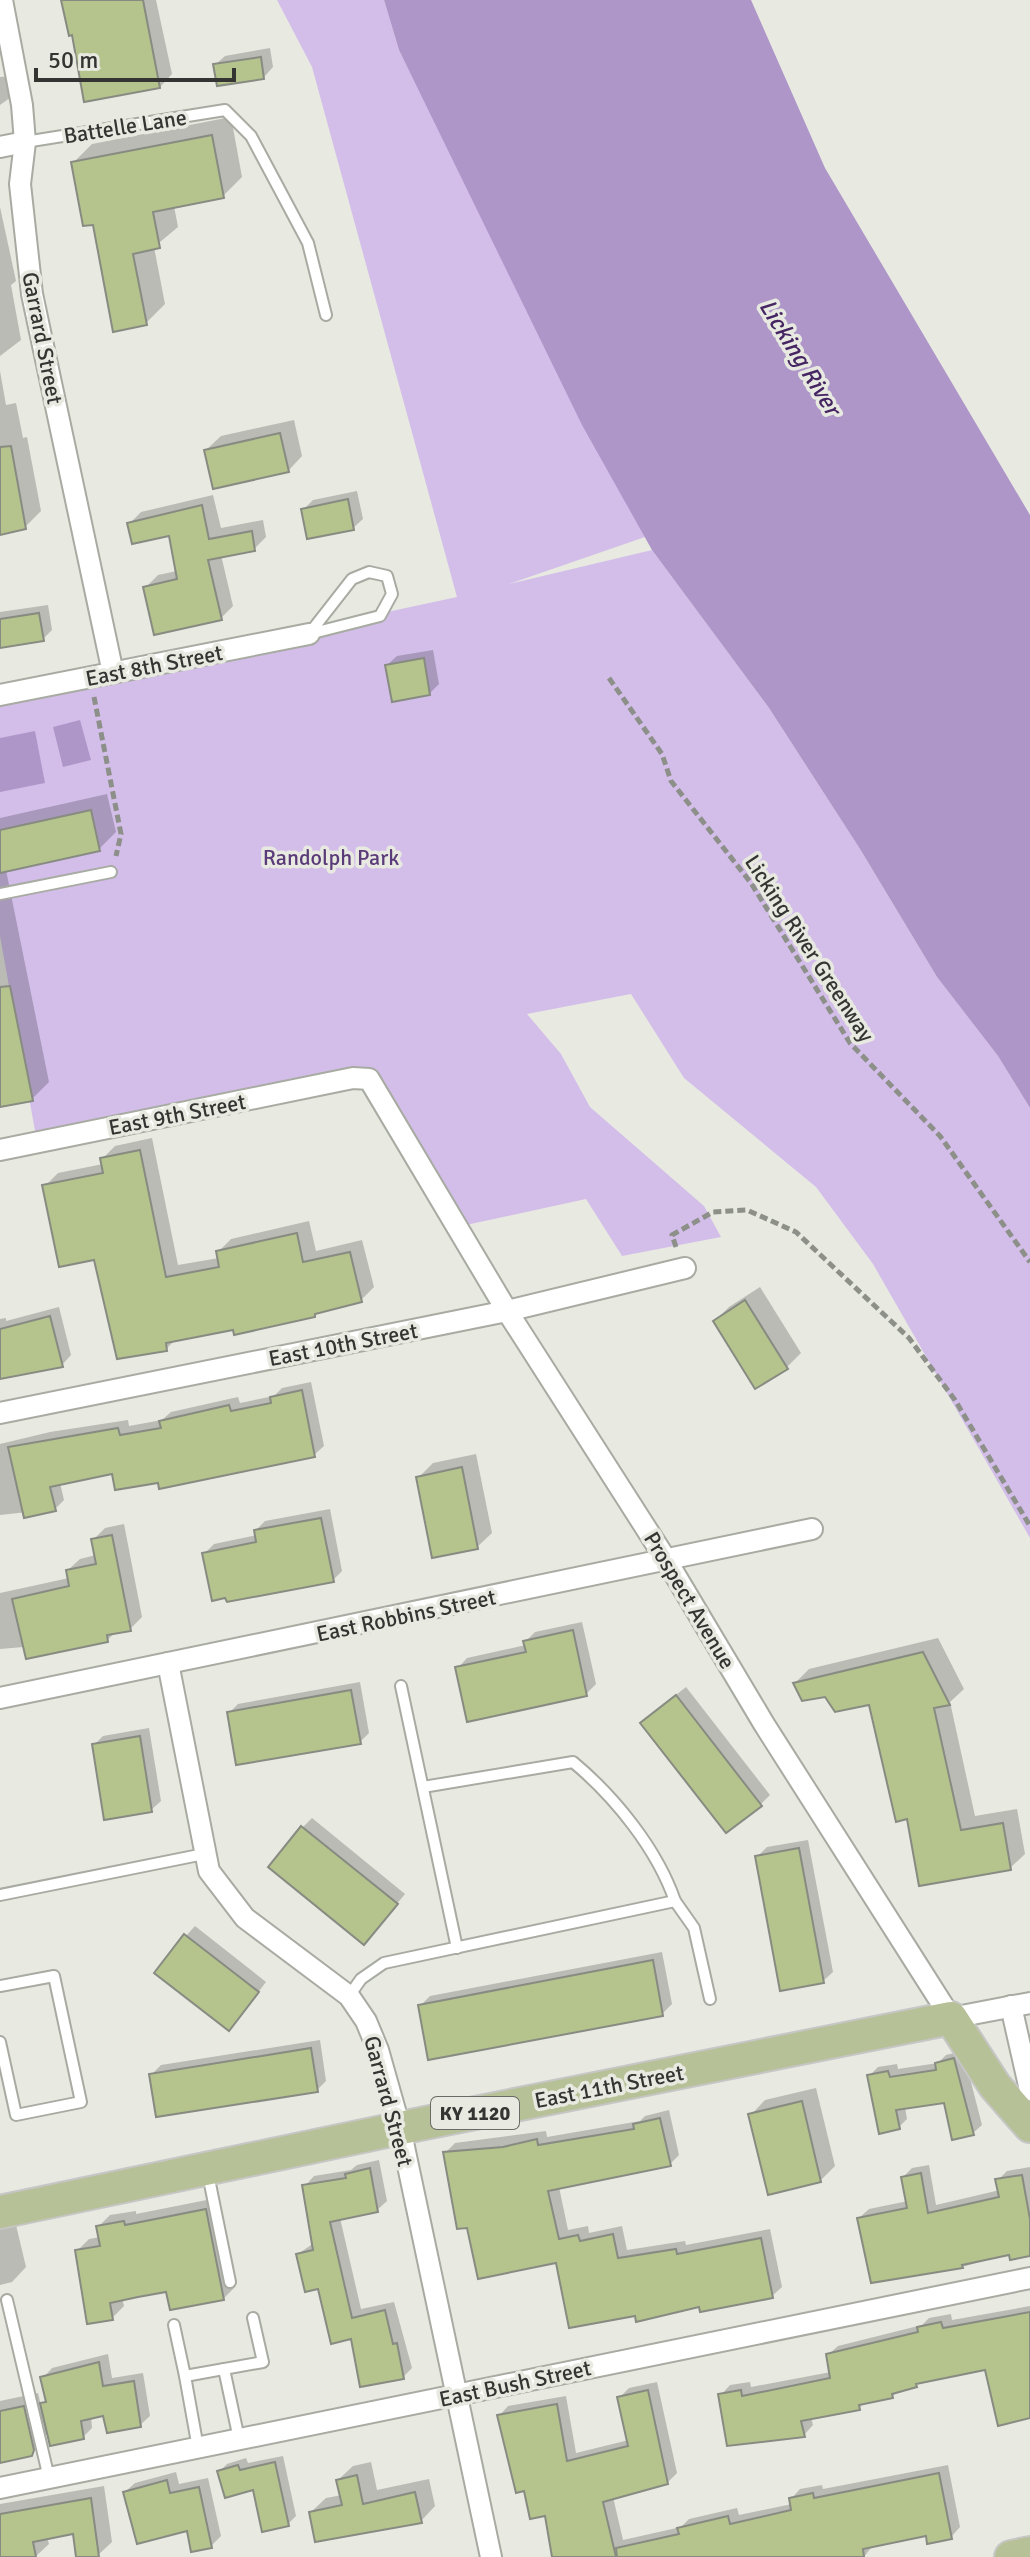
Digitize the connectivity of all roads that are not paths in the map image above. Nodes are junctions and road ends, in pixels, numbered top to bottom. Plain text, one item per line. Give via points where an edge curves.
1 (2, 0) edge
2 (25, 142) junction
3 (0, 147) edge
4 (326, 315) dead end
5 (309, 634) junction
6 (113, 673) junction
7 (0, 695) edge
8 (111, 872) road end
9 (0, 894) edge
10 (353, 1078) joint
11 (0, 1150) edge
12 (685, 1268) road end
13 (507, 1311) junction
14 (0, 1413) edge
15 (812, 1529) dead end
16 (665, 1558) junction
17 (168, 1663) junction
18 (401, 1686) dead end
19 (0, 1698) edge
20 (423, 1787) junction
21 (204, 1854) junction
22 (0, 1895) edge
23 (675, 1901) junction
24 (457, 1948) junction
25 (0, 1986) edge
26 (349, 1996) junction
27 (710, 1999) dead end
28 (1020, 2005) edge
29 (951, 2018) junction
30 (0, 2042) edge
31 (1030, 2090) edge
32 (1030, 2126) edge
33 (400, 2128) junction
34 (206, 2168) junction
35 (0, 2212) edge
36 (1030, 2278) edge
37 (230, 2282) dead end
38 (7, 2300) dead end
39 (253, 2318) dead end
40 (174, 2325) dead end
41 (224, 2369) junction
42 (185, 2376) junction
43 (456, 2395) junction
44 (239, 2439) junction
45 (198, 2448) junction
46 (49, 2478) junction
47 (0, 2488) edge
48 (1030, 2553) edge
49 (491, 2557) edge
50 (1011, 2557) edge

1 - 2 street, Garrard Street
2 - 3 street
2 - 4 lane, Battelle Lane via 225,110 251,136 308,243
2 - 6 street, Garrard Street via 20,184 32,294
5 - 5 lane via 380,616 392,594 387,576 369,572 352,579
5 - 6 street, East 8th Street
6 - 7 street, East 8th Street
8 - 9 lane
10 - 11 street, East 9th Street
10 - 13 street, Prospect Avenue via 369,1079
12 - 13 street, East 10th Street
13 - 14 street, East 10th Street
13 - 16 street, Prospect Avenue
15 - 16 street, East Robbins Street
16 - 17 street, East Robbins Street
16 - 29 street, Prospect Avenue
17 - 19 street, East Robbins Street
17 - 21 street, Garrard Street
18 - 20 lane
20 - 23 lane via 573,1762 599,1784 665,1872
20 - 24 lane
21 - 22 lane
21 - 26 street, Garrard Street via 209,1871 245,1918
23 - 24 lane
23 - 27 lane via 694,1928
24 - 26 lane via 384,1963 361,1979
25 - 30 lane via 54,1976 81,2102 16,2115
26 - 33 street, Garrard Street via 378,2050
28 - 29 street, East 11th Street
28 - 31 street
29 - 32 main road, Prospect Avenue via 995,2086
29 - 33 main road, East 11th Street / KY 1120
33 - 34 main road, East 11th Street / KY 1120
33 - 43 street, Garrard Street
34 - 35 main road, East 11th Street / KY 1120
34 - 37 lane
36 - 43 street, East Bush Street
38 - 46 lane
39 - 41 lane via 263,2362
40 - 42 lane
41 - 42 lane
41 - 44 lane
42 - 45 lane
43 - 44 street, East Bush Street
43 - 49 street, Garrard Street
44 - 45 street, East Bush Street
45 - 46 street, East Bush Street
46 - 47 street, East Bush Street
48 - 50 main road

